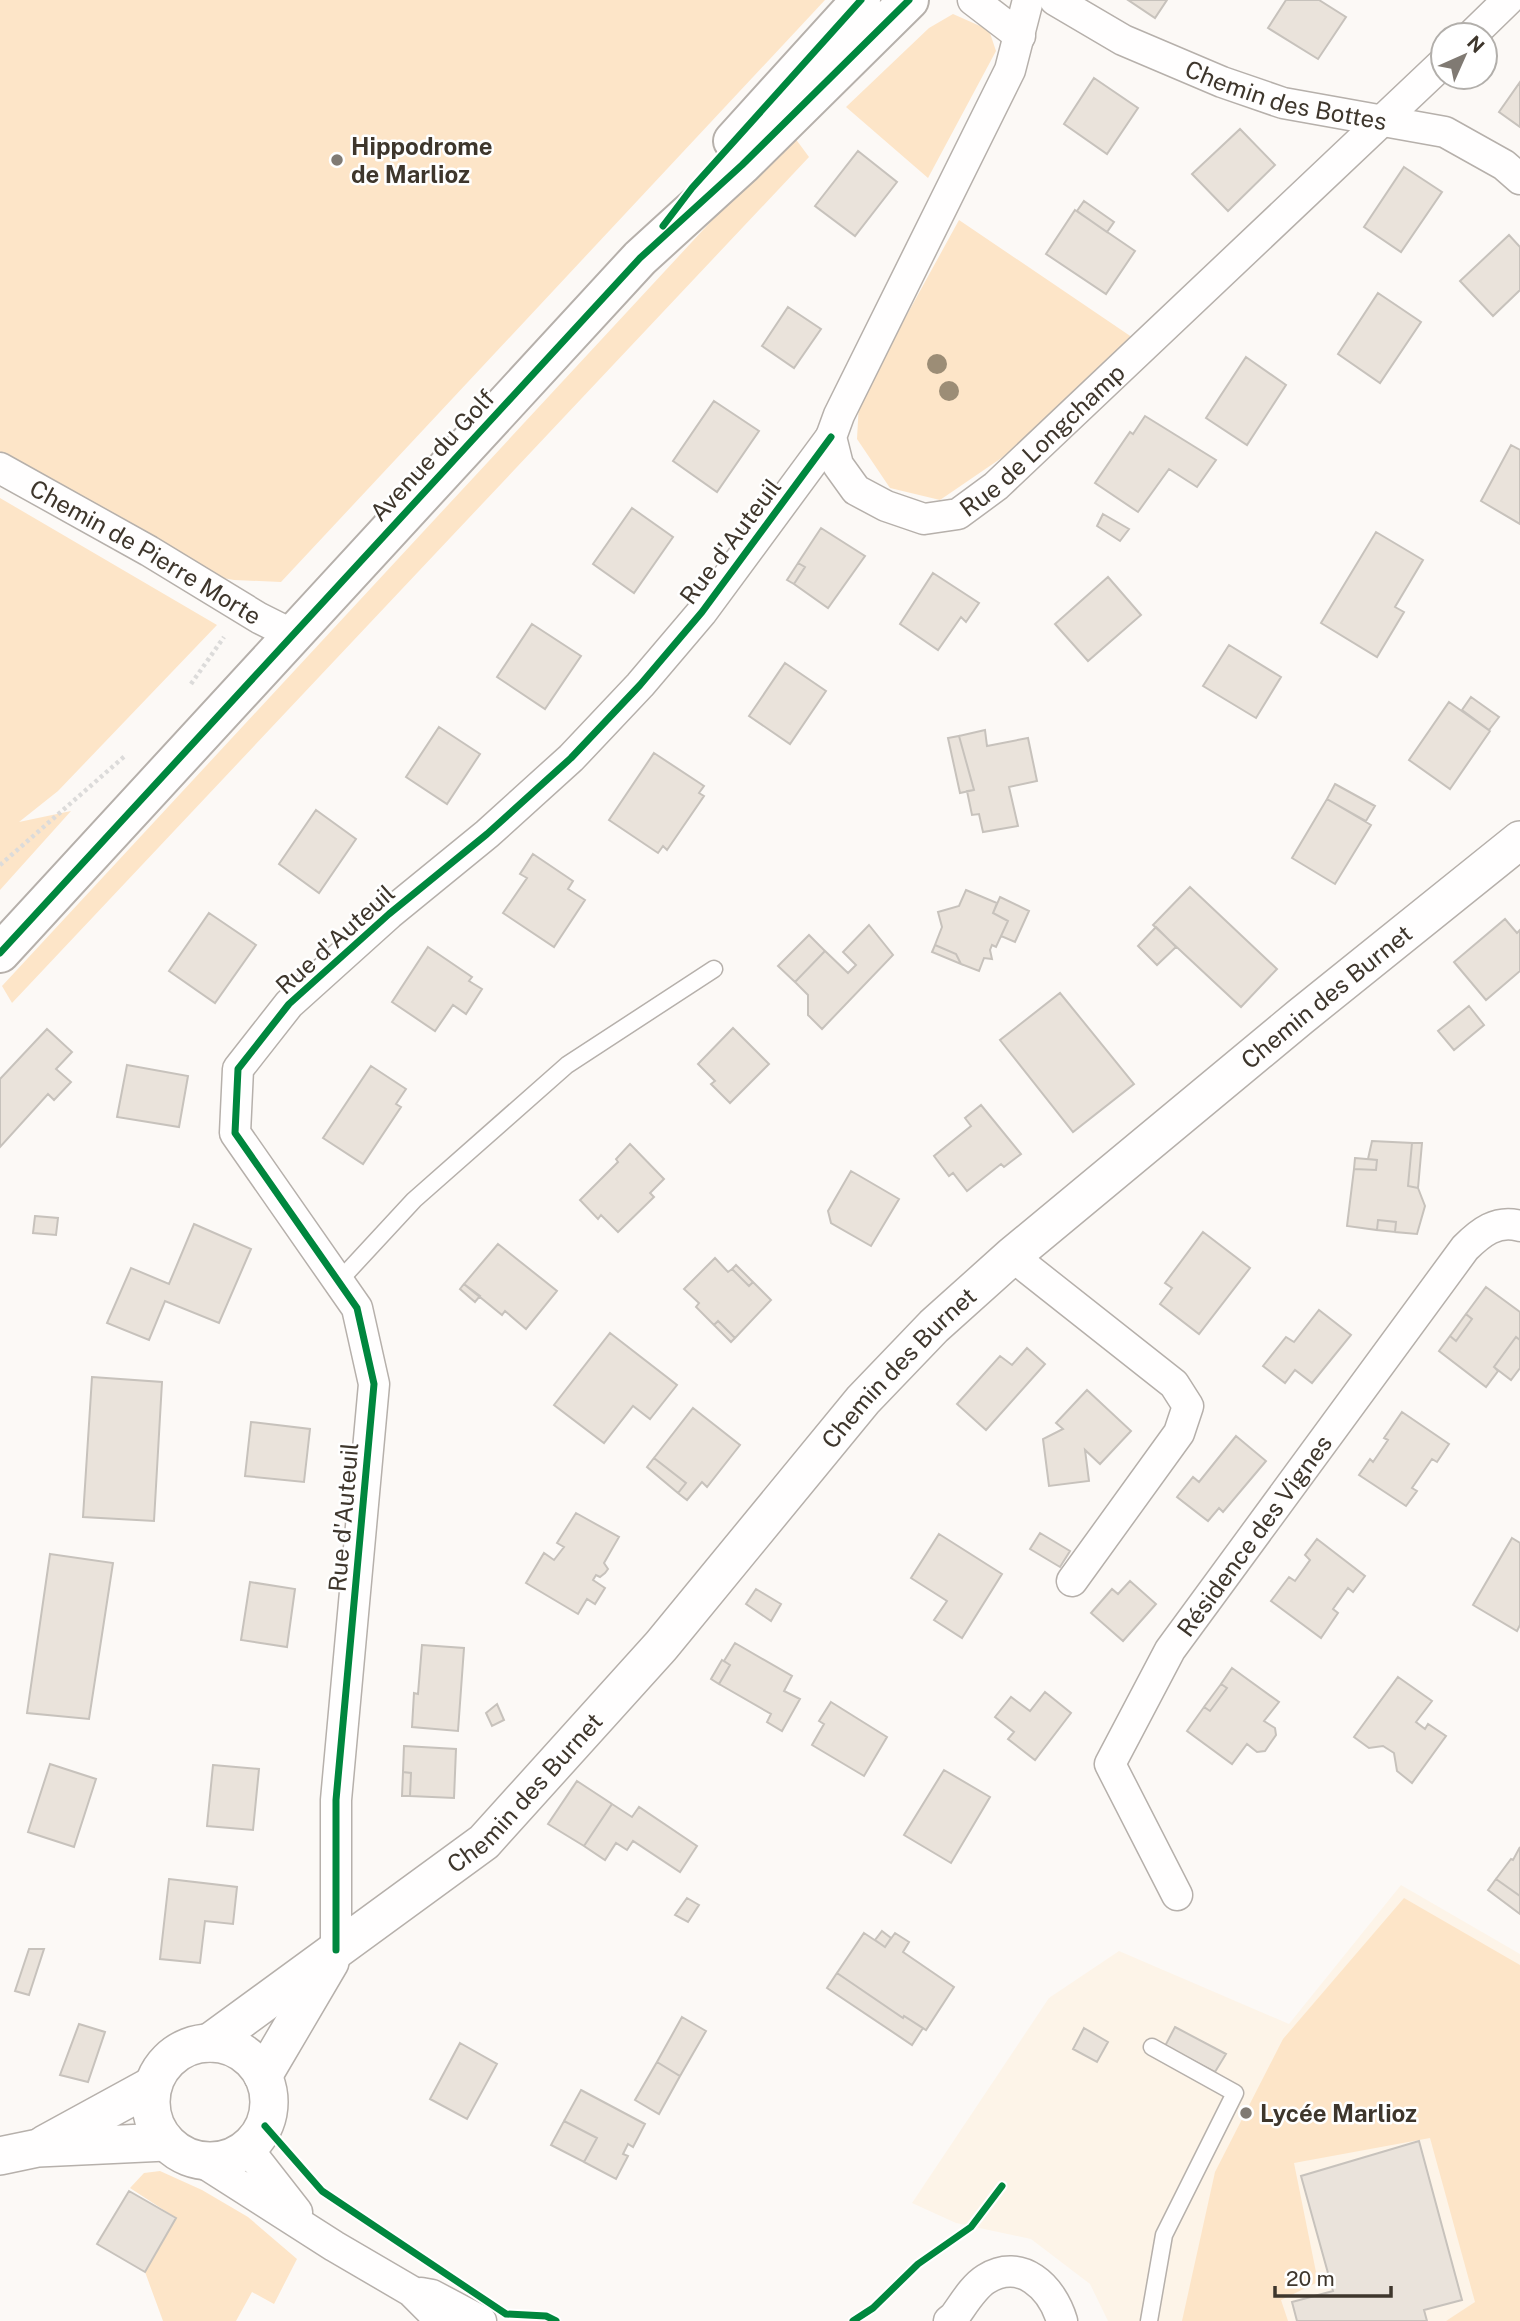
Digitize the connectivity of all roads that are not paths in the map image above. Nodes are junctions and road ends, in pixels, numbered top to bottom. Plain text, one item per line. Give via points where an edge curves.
1 (861, 0) edge
2 (909, 0) edge
3 (973, 0) edge
4 (1028, 0) edge
5 (1055, 0) edge
6 (1508, 0) edge
7 (1486, 21) edge
8 (1020, 36) junction
9 (1429, 76) edge
10 (1381, 122) junction
11 (1520, 179) edge
12 (640, 258) junction
13 (831, 437) junction
14 (0, 468) edge
15 (293, 635) junction
16 (1520, 840) edge
17 (0, 953) edge
18 (715, 969) dead end
19 (1520, 1226) edge
20 (1012, 1256) junction
21 (339, 1281) junction
22 (1072, 1581) dead end
23 (335, 1871) junction
24 (1177, 1895) dead end
25 (372, 1924) junction
26 (336, 1950) junction
27 (209, 2043) junction
28 (1152, 2047) dead end
29 (264, 2076) junction
30 (153, 2085) junction
31 (166, 2142) junction
32 (38, 2148) junction
33 (247, 2148) junction
34 (0, 2157) edge
35 (201, 2161) junction
36 (316, 2233) junction
37 (426, 2306) edge
38 (456, 2321) edge
39 (481, 2321) edge
40 (949, 2321) edge
41 (1062, 2321) edge
42 (1149, 2321) edge

1 - 12 main road via 692,188
2 - 12 main road, Avenue du Golf
3 - 8 street
4 - 8 street
5 - 10 street, Chemin des Bottes via 1124,40 1222,82 1283,103
6 - 7 street
8 - 13 street via 1010,70
9 - 10 street, Rue de Longchamp
10 - 11 street, Chemin des Bottes via 1445,132 1504,164
10 - 13 street, Rue de Longchamp via 1006,477 958,514 924,519 856,490 838,465
12 - 15 main road, Avenue du Golf
13 - 21 street, Rue d'Auteuil via 702,612 571,758 289,1004 238,1069 235,1133
14 - 15 street, Chemin de Pierre Morte
15 - 17 main road, Avenue du Golf
16 - 20 street, Chemin des Burnet
18 - 21 lane via 567,1065 414,1200
19 - 24 street, Résidence des Vignes via 1512,1223 1484,1230 1465,1248 1170,1650 1110,1764
20 - 22 street via 1174,1384 1188,1406 1179,1433
20 - 25 street, Chemin des Burnet via 934,1326 863,1400 660,1646 484,1842
21 - 23 street, Rue d'Auteuil via 357,1308 374,1384 336,1800
23 - 25 street
23 - 26 street, Rue d'Auteuil
25 - 26 street, Chemin des Burnet
26 - 27 street, Chemin des Burnet
26 - 29 street, Chemin des Burnet
27 - 29 street via 242,2051
27 - 30 street via 174,2055
28 - 42 lane via 1235,2093 1164,2235
29 - 33 street via 269,2110 265,2126
30 - 31 street via 152,2115
30 - 32 street
31 - 32 street
31 - 35 street
32 - 34 street
33 - 35 street via 233,2157
33 - 36 street
35 - 36 street
36 - 37 street
37 - 38 street
37 - 39 street via 432,2295
40 - 41 street via 985,2280 1010,2270 1033,2276 1052,2298

